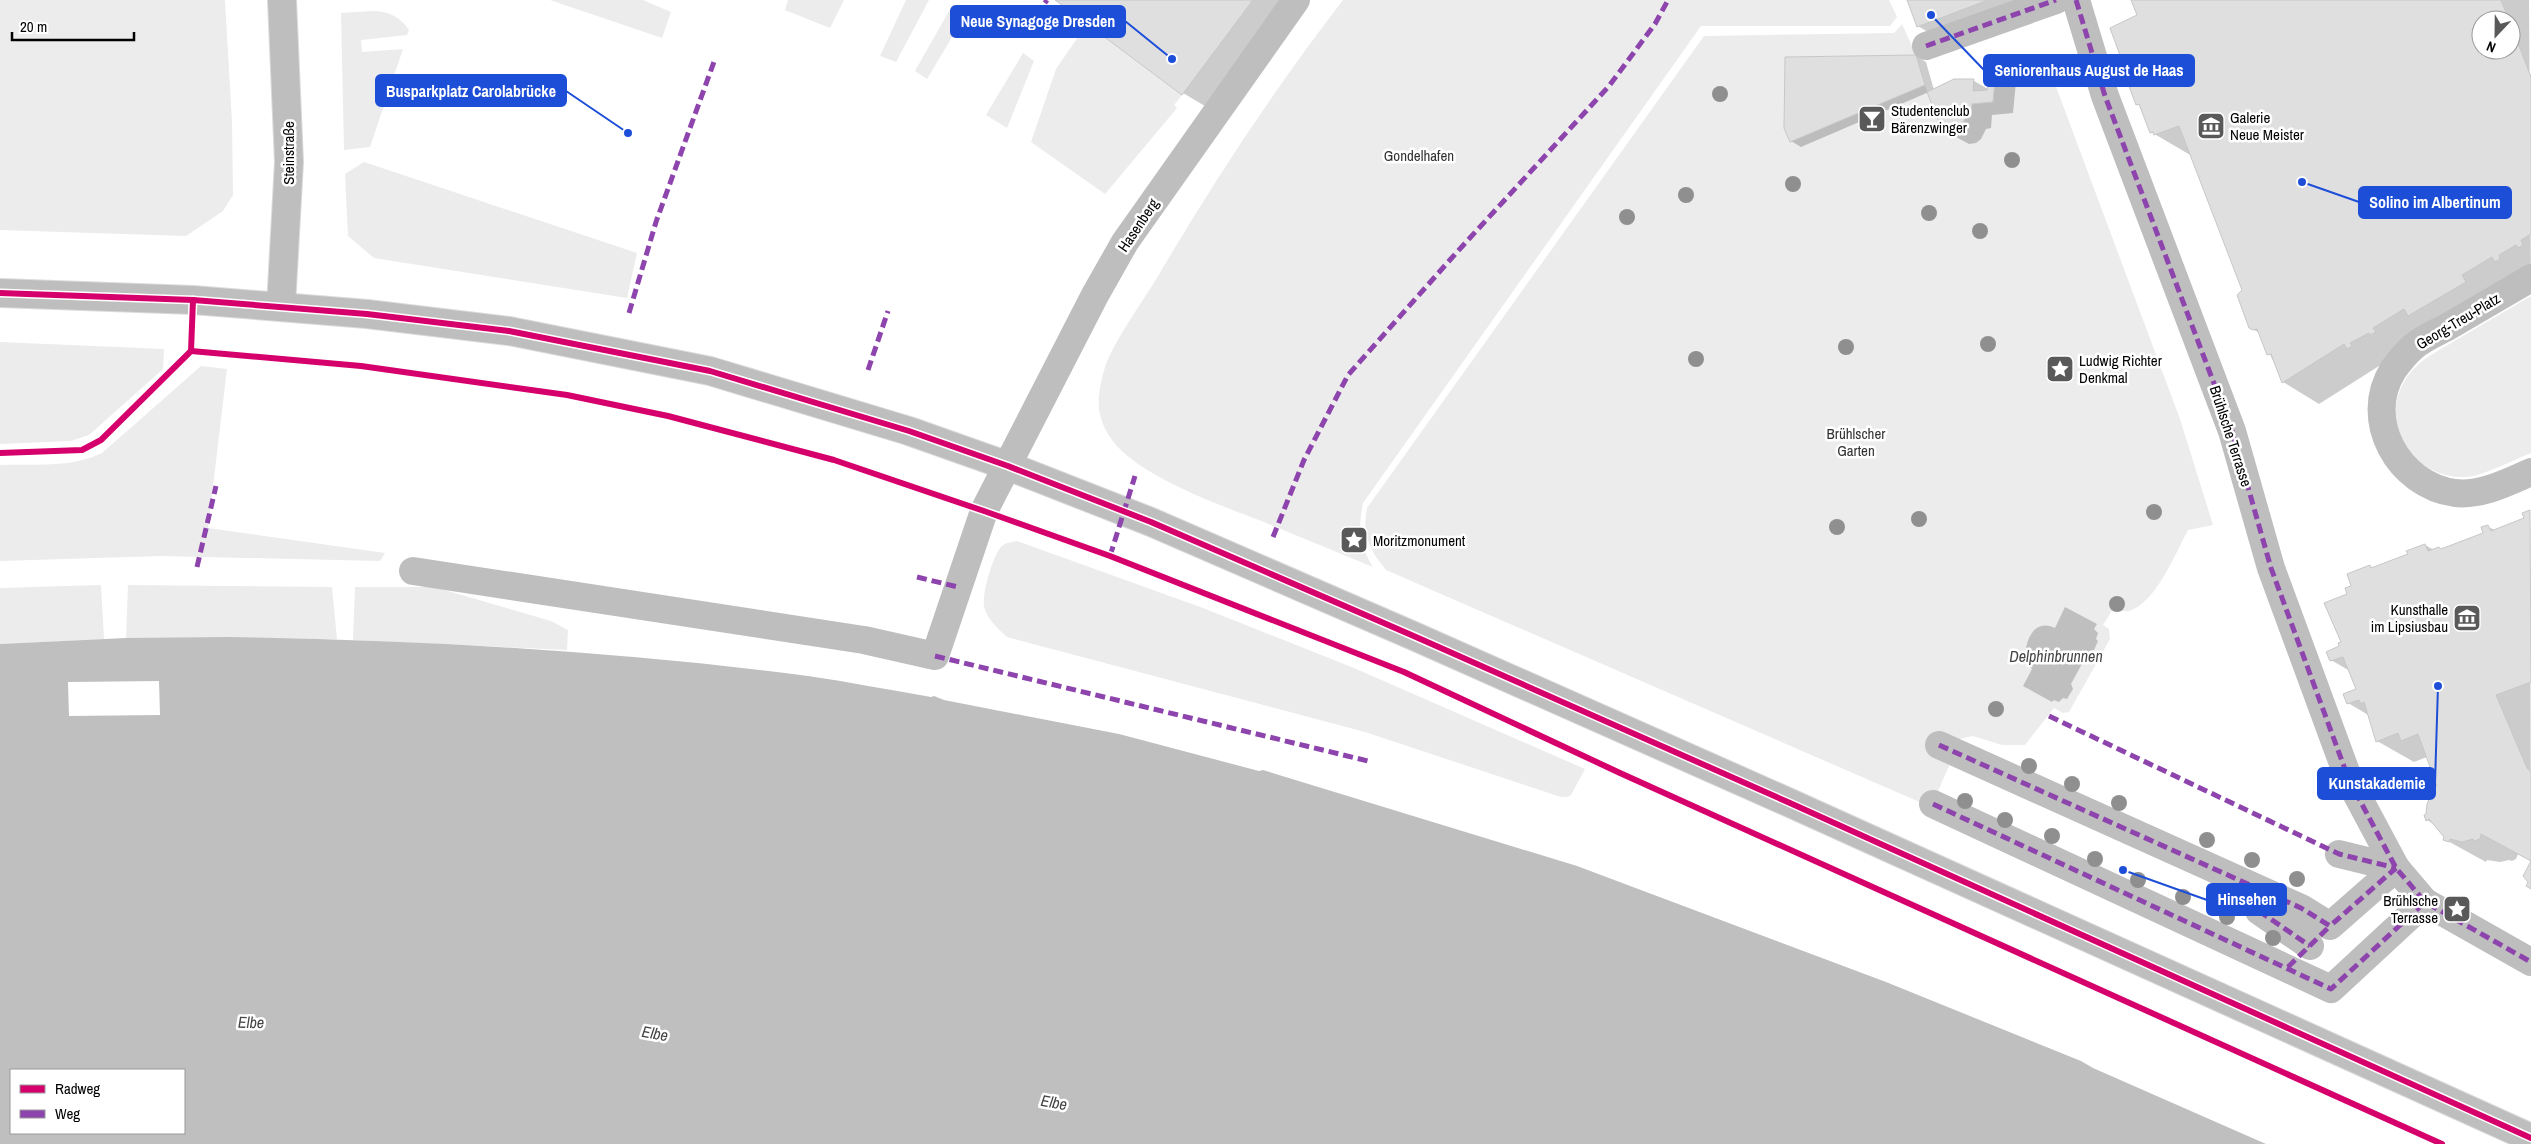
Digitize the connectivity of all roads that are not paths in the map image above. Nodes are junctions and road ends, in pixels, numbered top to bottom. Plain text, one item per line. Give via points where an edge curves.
1 (282, 0) edge
2 (1296, 0) edge
3 (2056, 0) edge
4 (2076, 0) edge
5 (1926, 46) dead end
6 (2531, 278) edge
7 (0, 293) edge
8 (281, 306) junction
9 (1008, 466) junction
10 (2531, 472) edge
11 (413, 571) dead end
12 (1939, 745) dead end
13 (1933, 804) dead end
14 (2339, 854) dead end
15 (2396, 868) junction
16 (2425, 902) junction
17 (2259, 911) dead end
18 (2330, 926) junction
19 (2310, 946) junction
20 (2531, 962) edge
21 (2288, 967) junction
22 (2531, 1138) edge

1 - 8 street, Steinstraße via 289,162
2 - 9 street, Hasenberg via 1125,242
3 - 5 street
4 - 15 street, Brühlsche Terrasse via 2105,96 2232,431 2271,568 2348,780
6 - 10 street, Georg-Treu-Platz via 2414,346 2393,370 2383,394 2380,416 2390,446 2405,468 2429,485 2456,493 2489,490
7 - 8 street via 186,299
8 - 9 street via 509,331 702,369 909,431
9 - 11 street, Hasenberg via 984,510 935,656 864,640
9 - 22 street via 1151,522 1781,798
12 - 18 street via 2300,908
13 - 21 street
14 - 15 street
15 - 16 street, Brühlsche Terrasse
15 - 18 street
16 - 20 street, Brühlsche Terrasse
16 - 21 street via 2331,989
17 - 19 street
18 - 19 street
19 - 21 street

